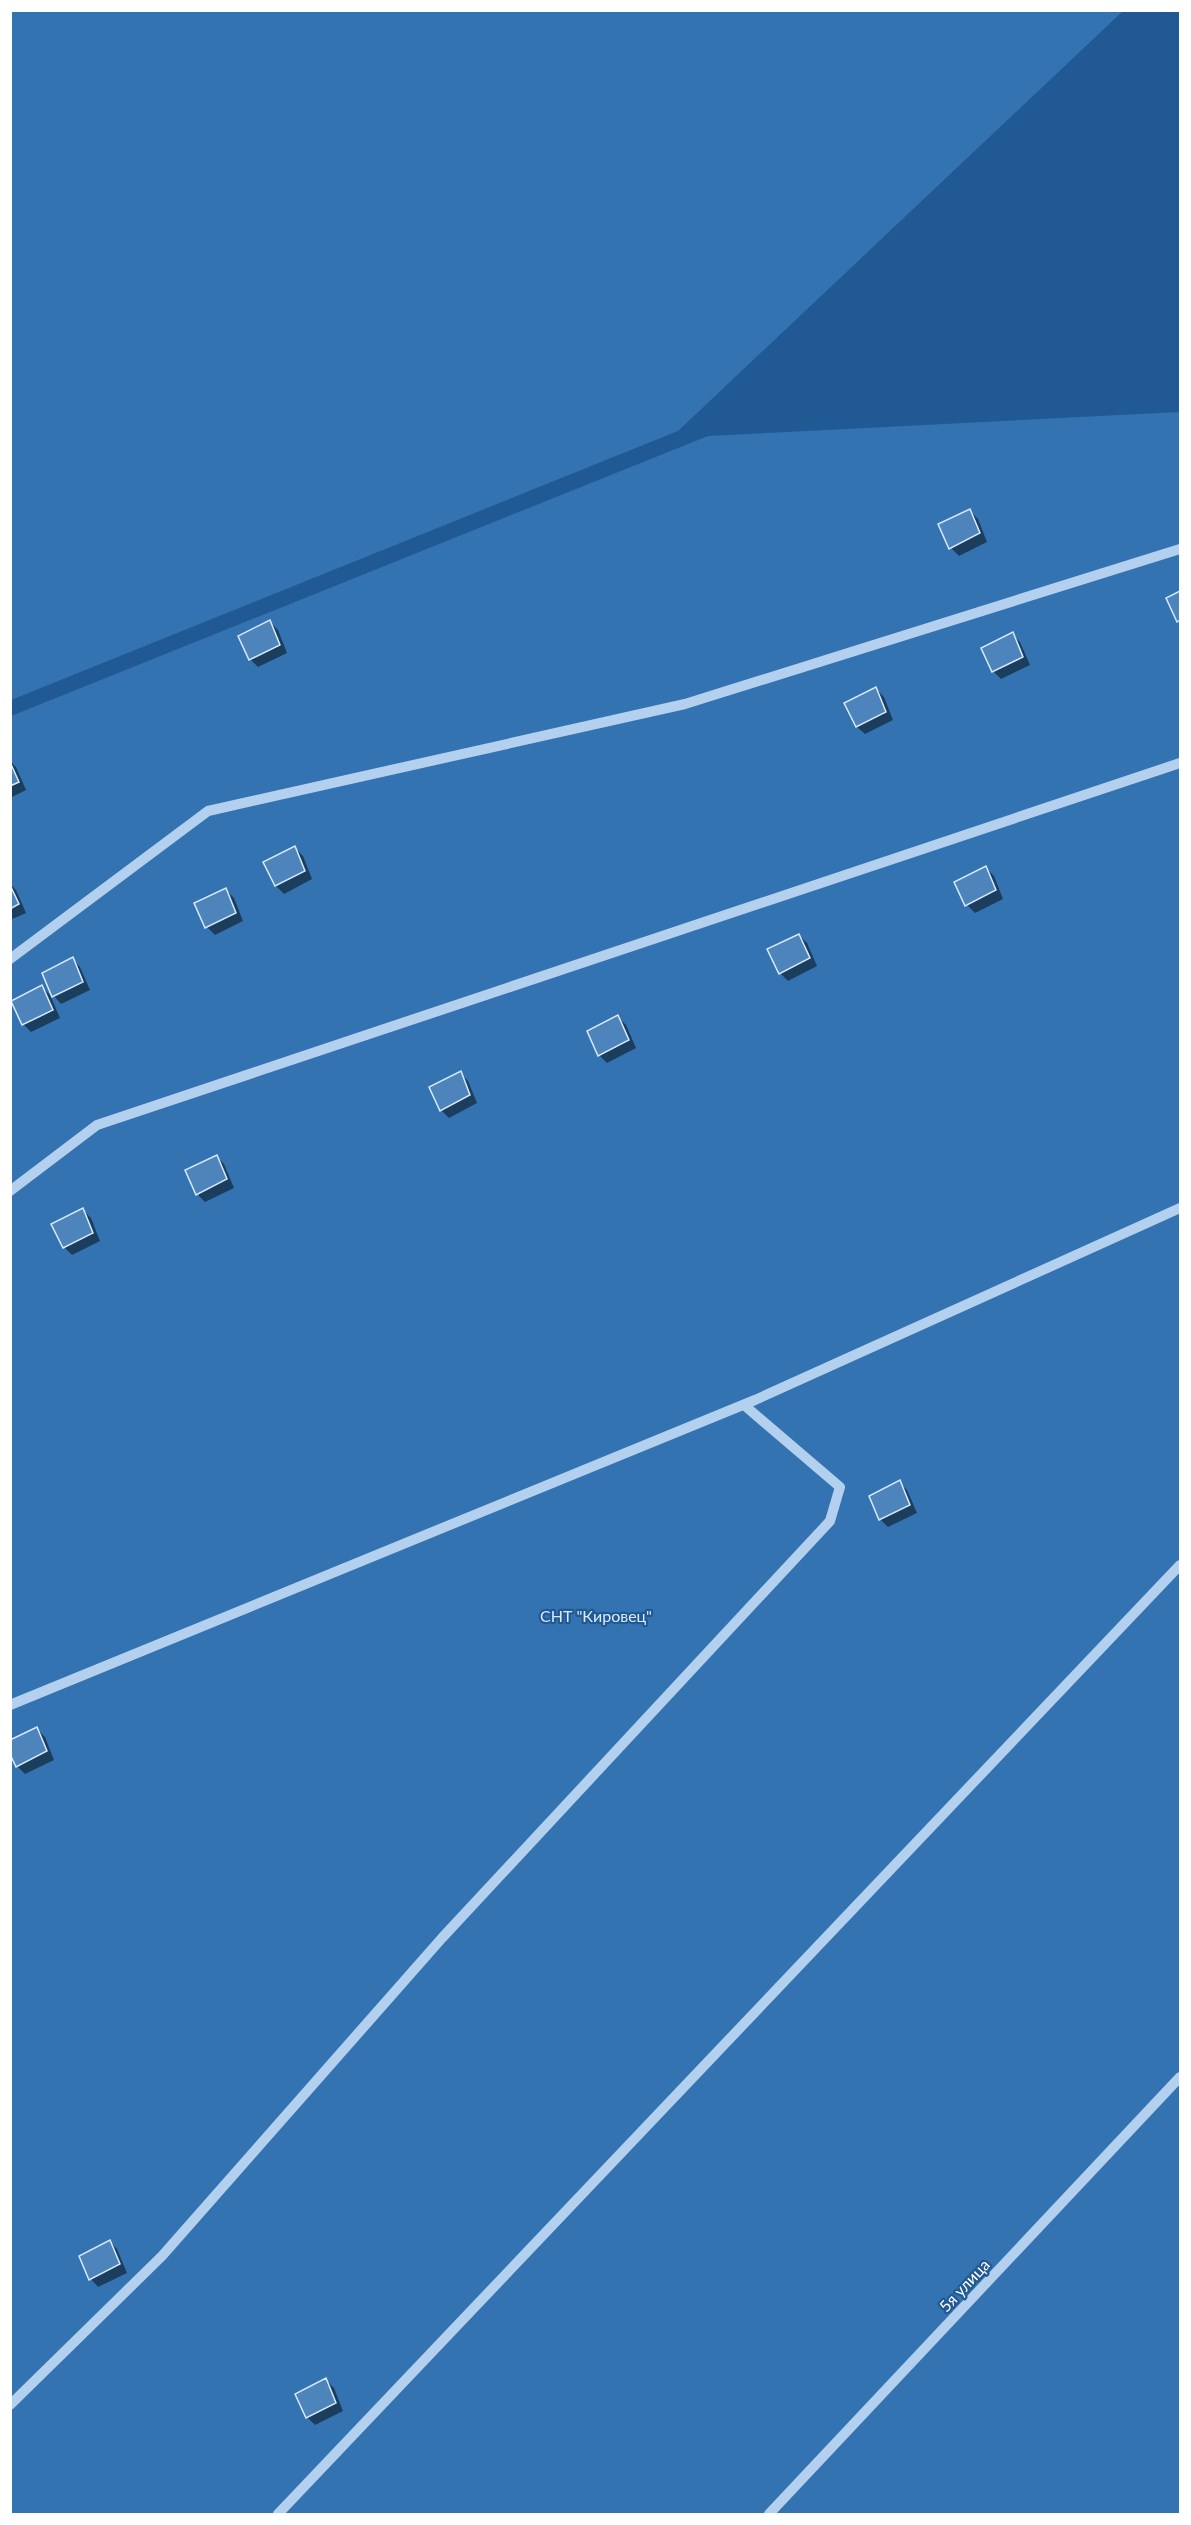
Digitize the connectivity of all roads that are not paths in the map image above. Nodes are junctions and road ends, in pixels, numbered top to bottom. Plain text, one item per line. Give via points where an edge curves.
1 (1180, 549) edge
2 (1180, 763) edge
3 (10, 959) edge
4 (10, 1191) edge
5 (1180, 1208) edge
6 (744, 1405) junction
7 (1180, 1565) edge
8 (10, 1705) edge
9 (1180, 2077) edge
10 (10, 2405) edge
11 (278, 2514) edge
12 (768, 2514) edge

1 - 3 street via 685,704 208,811
2 - 4 street via 97,1125
5 - 6 street
6 - 8 street
6 - 10 street via 840,1487 830,1521 442,1938 162,2256
7 - 11 street
9 - 12 street, 5я улица

